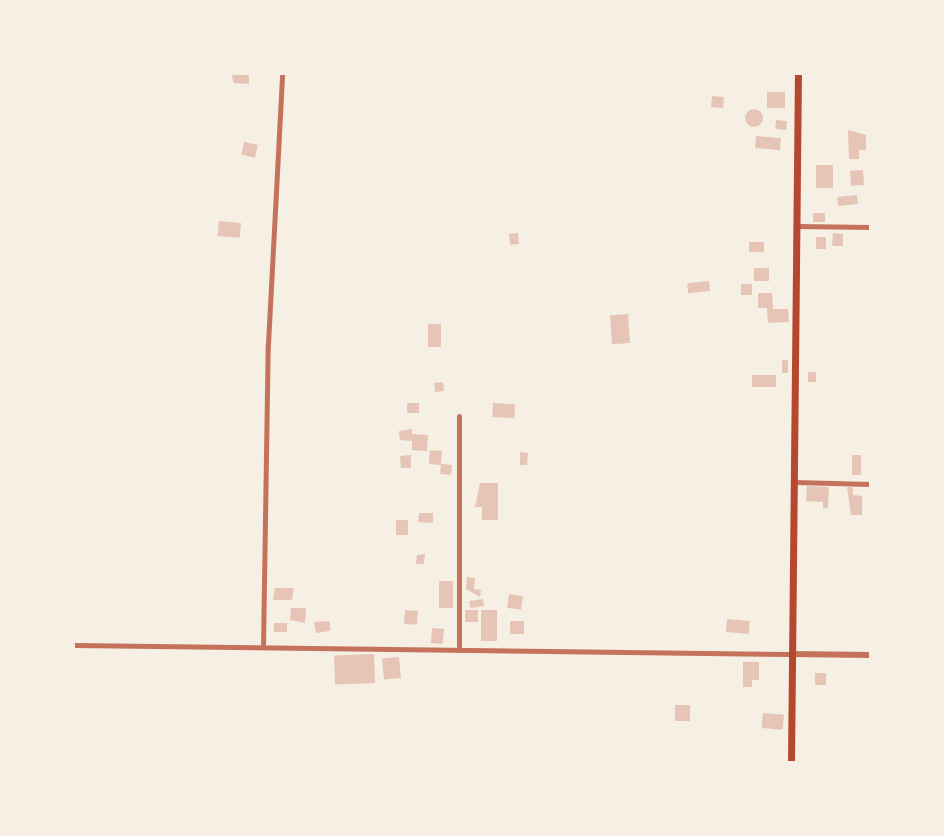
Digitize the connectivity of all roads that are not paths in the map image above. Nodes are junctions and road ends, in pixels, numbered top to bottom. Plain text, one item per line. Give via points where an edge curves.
1 (282, 74) edge
2 (799, 74) edge
3 (797, 226) junction
4 (870, 227) edge
5 (459, 416) dead end
6 (794, 482) junction
7 (870, 484) edge
8 (74, 645) edge
9 (264, 647) junction
10 (459, 650) junction
11 (792, 654) junction
12 (870, 655) edge
13 (791, 762) edge

1 - 9 street via 268,344
2 - 3 main road
3 - 4 street
3 - 6 main road
5 - 10 street
6 - 7 street
6 - 11 main road
8 - 9 street
9 - 10 street
10 - 11 street
11 - 12 street
11 - 13 main road

